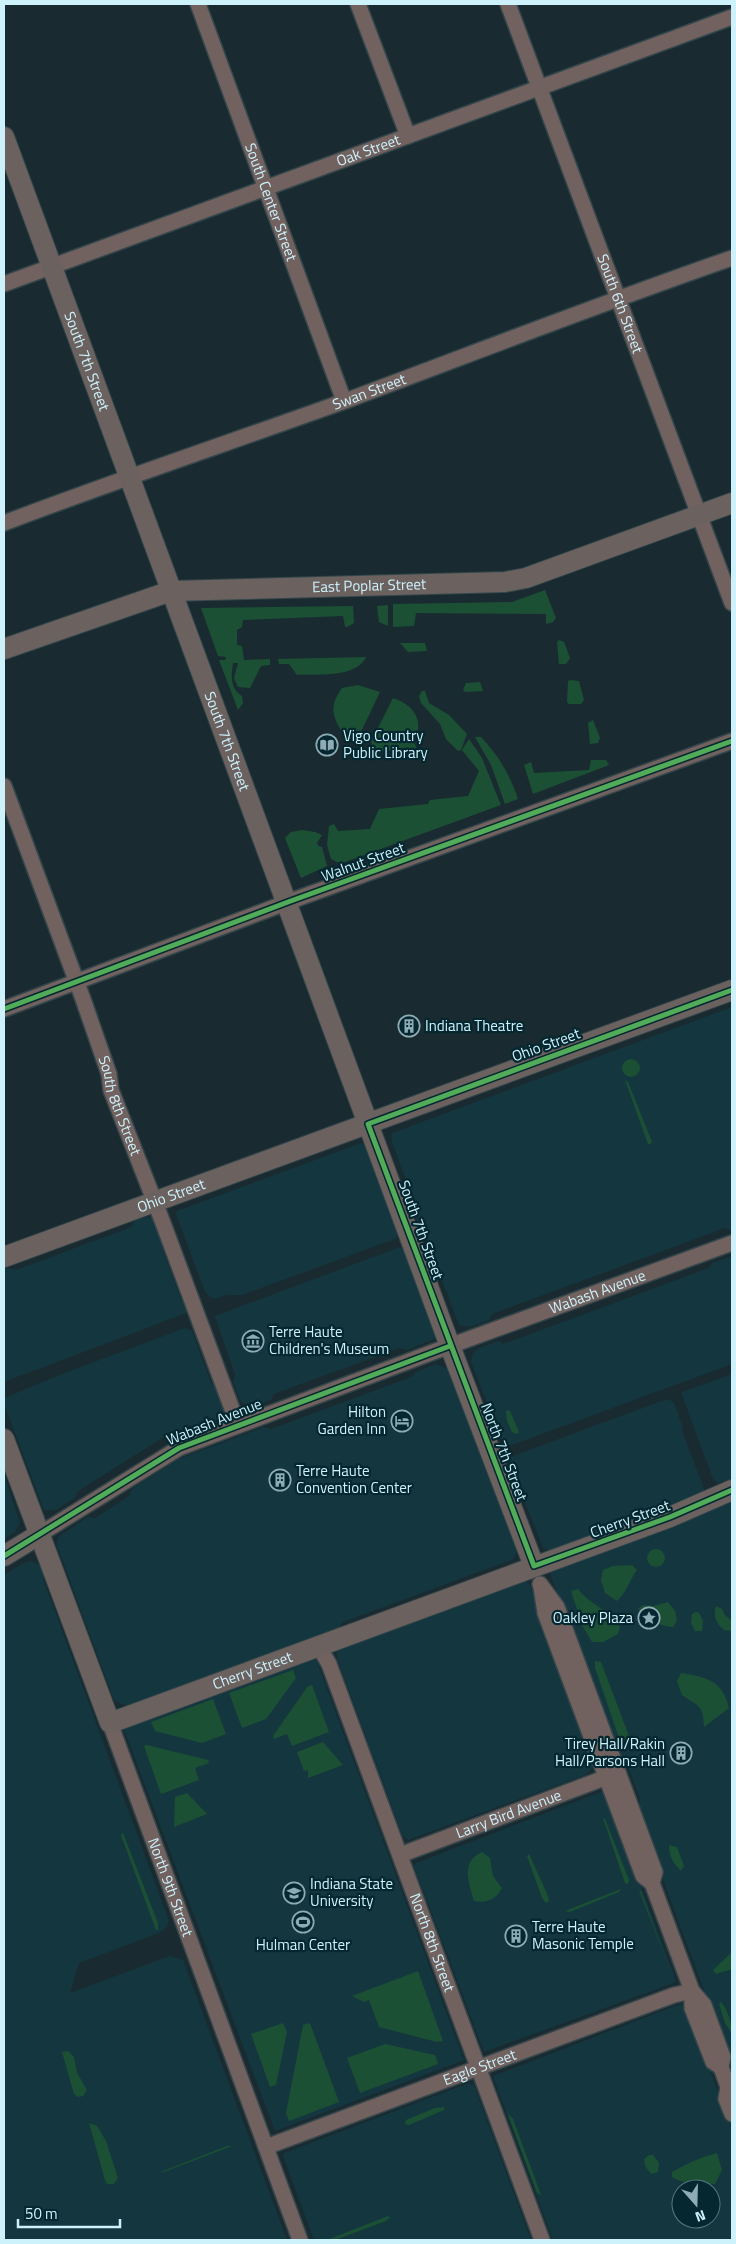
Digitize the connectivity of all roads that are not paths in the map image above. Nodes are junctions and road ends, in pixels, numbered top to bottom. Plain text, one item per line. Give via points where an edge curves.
1 (198, 4) edge
2 (358, 4) edge
3 (508, 4) edge
4 (732, 17) edge
5 (540, 88) junction
6 (408, 136) junction
7 (4, 137) edge
8 (265, 188) junction
9 (732, 258) edge
10 (51, 266) junction
11 (4, 284) edge
12 (618, 298) junction
13 (344, 401) junction
14 (129, 476) junction
15 (732, 504) edge
16 (701, 515) junction
17 (4, 523) edge
18 (171, 591) junction
19 (732, 603) edge
20 (4, 649) edge
21 (732, 741) edge
22 (4, 786) edge
23 (288, 902) junction
24 (76, 981) junction
25 (732, 990) edge
26 (4, 1009) edge
27 (368, 1124) junction
28 (155, 1202) junction
29 (732, 1243) edge
30 (4, 1257) edge
31 (450, 1346) junction
32 (238, 1425) junction
33 (4, 1439) edge
34 (732, 1490) edge
35 (40, 1534) junction
36 (4, 1556) edge
37 (537, 1575) junction
38 (318, 1645) junction
39 (110, 1723) junction
40 (612, 1775) junction
41 (400, 1855) junction
42 (692, 1991) junction
43 (478, 2068) junction
44 (730, 2088) edge
45 (732, 2114) edge
46 (266, 2147) junction
47 (300, 2240) edge
48 (542, 2240) edge

1 - 8 street, South Center Street
2 - 6 street
3 - 5 street, South 6th Street
4 - 5 street, Oak Street
5 - 6 street, Oak Street
5 - 12 street, South 6th Street
6 - 8 street, Oak Street
7 - 10 main road, South 7th Street
8 - 10 street, Oak Street
8 - 13 street, South Center Street
9 - 12 street, Swan Street
10 - 11 street, Oak Street
10 - 14 main road, South 7th Street
12 - 13 street, Swan Street
12 - 16 street, South 6th Street
13 - 14 street, Swan Street
14 - 17 street, Swan Street
14 - 18 main road, South 7th Street
15 - 16 main road, East Poplar Street
16 - 18 main road, East Poplar Street via 526,578 505,582
16 - 19 street, South 6th Street
18 - 20 main road, East Poplar Street
18 - 23 main road, South 7th Street
21 - 23 street, Walnut Street
22 - 24 street, South 8th Street
23 - 24 street, Walnut Street
23 - 27 main road, South 7th Street
24 - 26 street, Walnut Street
24 - 28 street, South 8th Street via 109,1074 111,1090
25 - 27 main road, Ohio Street
27 - 28 main road, Ohio Street
27 - 31 main road, South 7th Street
28 - 30 main road, Ohio Street
28 - 32 street, South 8th Street
29 - 31 street, Wabash Avenue
31 - 32 street, Wabash Avenue
31 - 37 main road, North 7th Street
32 - 35 street, Wabash Avenue via 167,1454
33 - 35 main road, North 9th Street
34 - 37 main road, Cherry Street
35 - 36 main road, Wabash Avenue
35 - 39 main road, North 9th Street
37 - 38 main road, Cherry Street
37 - 40 street, North 7th Street via 557,1607
38 - 39 main road, Cherry Street
38 - 41 street, North 8th Street via 329,1664
39 - 46 street, North 9th Street
40 - 41 street, Larry Bird Avenue
40 - 42 street, North 7th Street via 655,1872 652,1882
41 - 43 street, North 8th Street
42 - 43 street, Eagle Street
42 - 44 street, North 7th Street via 692,2008 713,2062 721,2067
43 - 46 street, Eagle Street
43 - 48 street, North 8th Street
44 - 45 street, North 7th Street via 726,2098
46 - 47 street, North 9th Street

